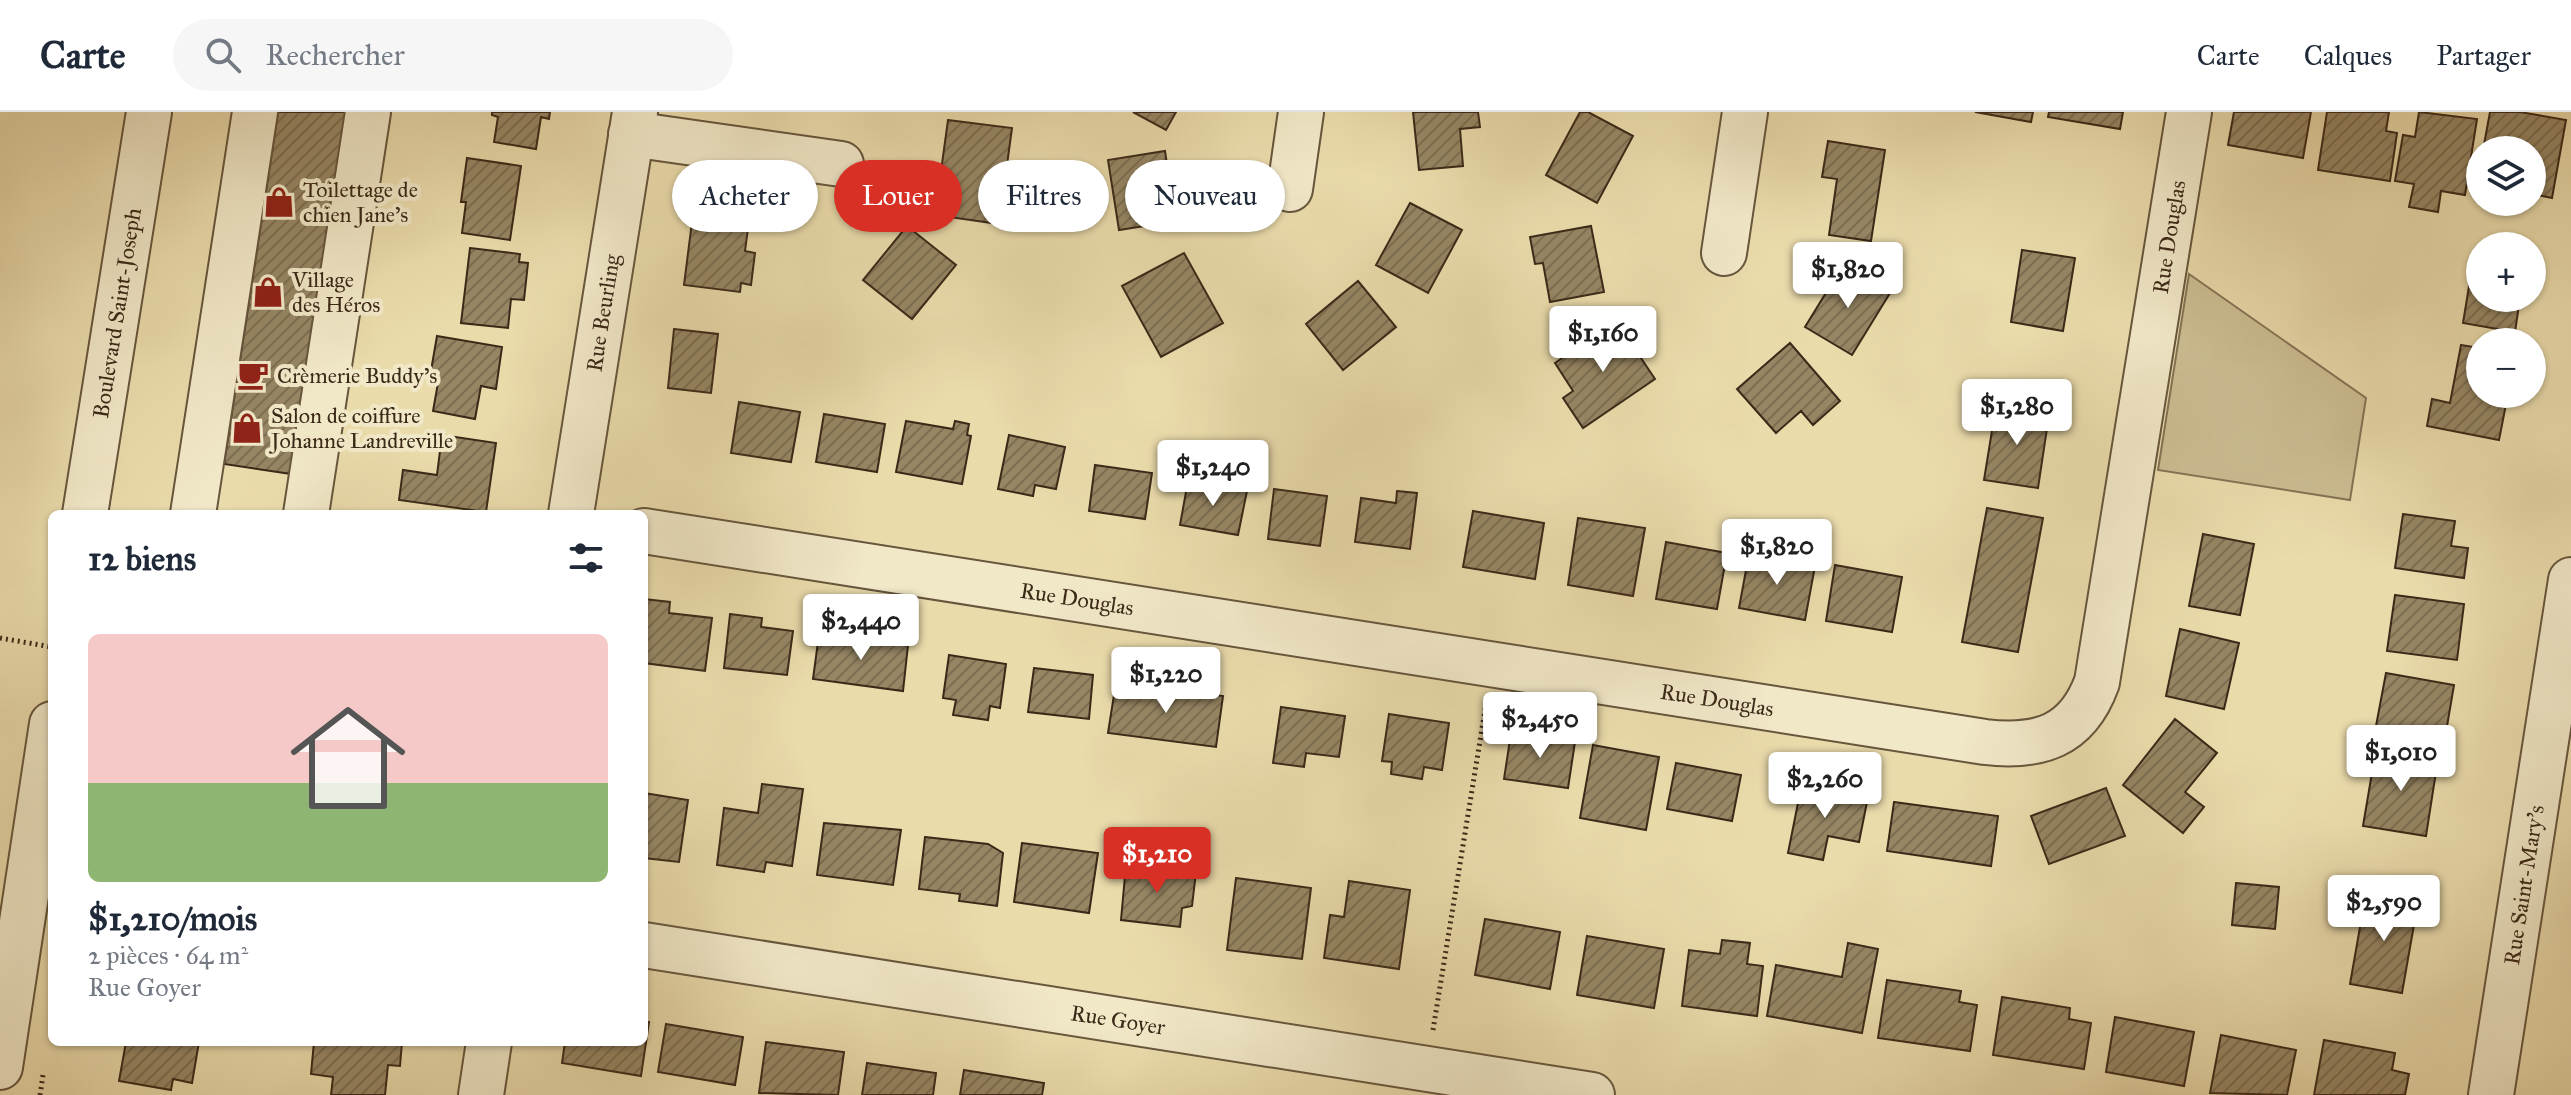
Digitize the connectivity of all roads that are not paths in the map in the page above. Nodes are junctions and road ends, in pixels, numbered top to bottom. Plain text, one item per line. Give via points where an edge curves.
1 (149, 112) edge
2 (255, 112) edge
3 (368, 112) edge
4 (1301, 112) edge
5 (1745, 112) edge
6 (2189, 112) edge
7 (633, 123) edge
8 (834, 163) edge
9 (1290, 189) dead end
10 (1724, 253) dead end
11 (86, 510) edge
12 (194, 510) edge
13 (307, 510) edge
14 (572, 510) edge
15 (648, 532) edge
16 (2571, 580) edge
17 (48, 750) edge
18 (648, 946) edge
19 (488, 1046) edge
20 (0, 1067) edge
21 (481, 1095) edge
22 (1592, 1095) edge
23 (2491, 1095) edge

1 - 11 street, Boulevard Saint-Joseph
2 - 12 street
3 - 13 street
4 - 9 street
5 - 10 street
6 - 15 street, Rue Douglas via 2097,682 2079,717 2037,741 1985,742
7 - 8 street
7 - 14 street, Rue Beurling
16 - 23 street, Rue Saint-Mary's
17 - 20 street
18 - 22 street, Rue Goyer
19 - 21 street

